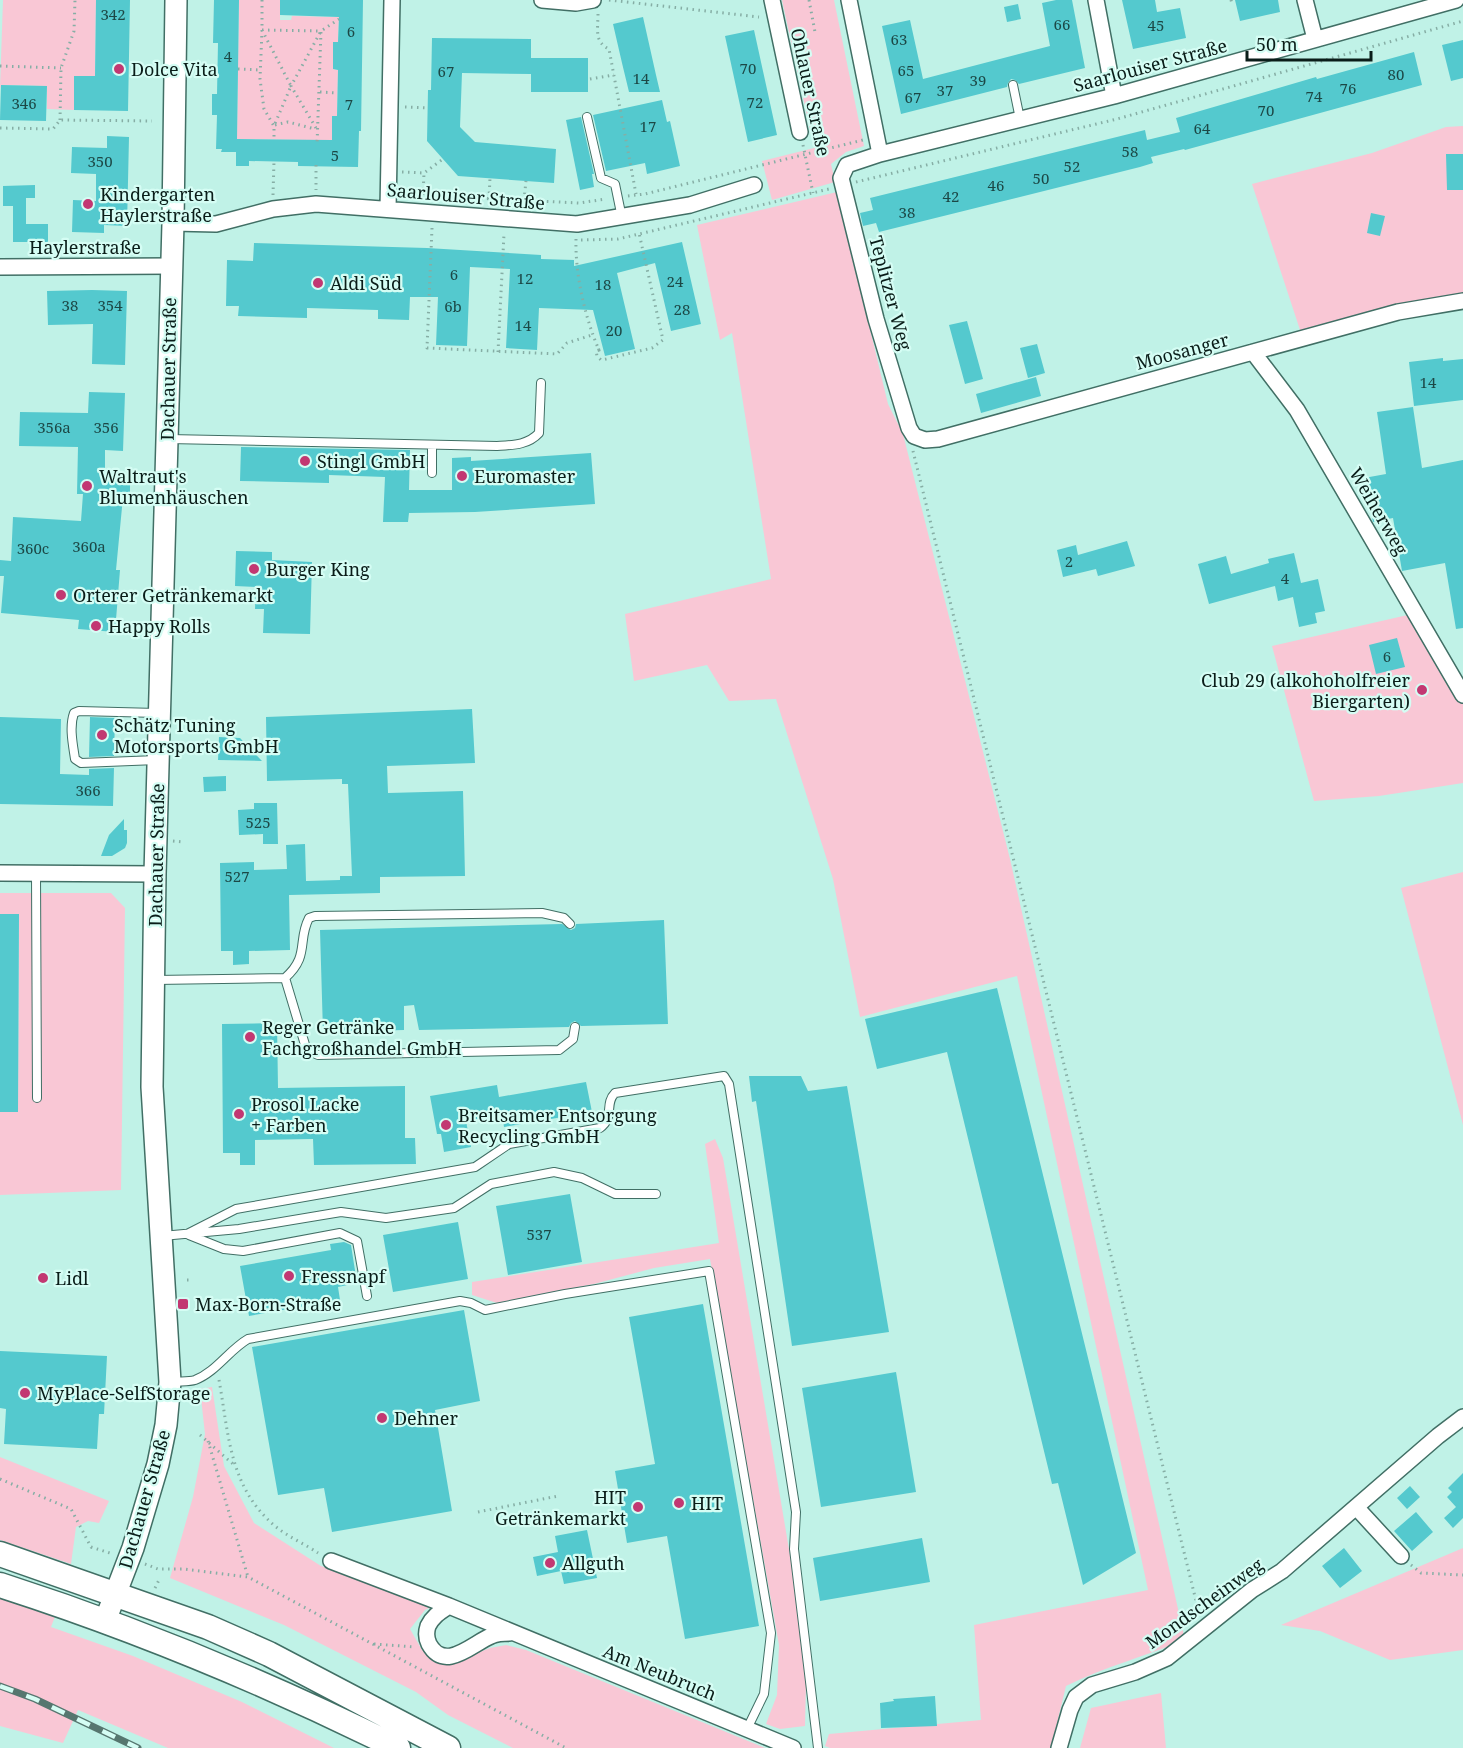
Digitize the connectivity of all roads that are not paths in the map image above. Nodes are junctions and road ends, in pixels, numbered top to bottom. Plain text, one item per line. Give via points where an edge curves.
1 (176, 0) edge
2 (392, 0) edge
3 (542, 0) edge
4 (772, 0) edge
5 (849, 0) edge
6 (1096, 0) edge
7 (1305, 0) edge
8 (1456, 0) edge
9 (595, 5) edge
10 (1315, 39) junction
11 (1013, 85) dead end
12 (1114, 96) junction
13 (587, 117) dead end
14 (1020, 119) junction
15 (800, 132) road end
16 (880, 154) junction
17 (754, 185) dead end
18 (842, 186) joint
19 (388, 209) junction
20 (629, 216) junction
21 (173, 223) junction
22 (171, 266) junction
23 (0, 267) edge
24 (1463, 301) edge
25 (1253, 352) junction
26 (542, 383) dead end
27 (914, 436) joint
28 (166, 439) junction
29 (432, 445) junction
30 (432, 473) dead end
31 (1463, 695) edge
32 (160, 713) junction
33 (159, 760) junction
34 (0, 873) edge
35 (36, 873) junction
36 (155, 874) junction
37 (570, 924) dead end
38 (285, 978) junction
39 (154, 980) junction
40 (575, 1027) dead end
41 (37, 1098) dead end
42 (656, 1194) dead end
43 (187, 1234) junction
44 (160, 1236) junction
45 (367, 1296) dead end
46 (170, 1382) junction
47 (1463, 1417) edge
48 (1356, 1507) junction
49 (0, 1554) edge
50 (1401, 1556) road end
51 (331, 1561) road end
52 (0, 1585) edge
53 (116, 1594) junction
54 (449, 1606) junction
55 (105, 1622) junction
56 (513, 1633) junction
57 (747, 1729) junction
58 (398, 1748) edge
59 (448, 1748) edge
60 (793, 1748) edge
61 (818, 1748) edge
62 (1059, 1748) edge

1 - 21 main road, Dachauer Straße
2 - 19 street
3 - 9 street
4 - 15 street, Ohlauer Straße
5 - 16 street
6 - 12 street
7 - 10 street
8 - 10 street, Saarlouiser Straße
10 - 12 street, Saarlouiser Straße
11 - 14 lane
12 - 14 street, Saarlouiser Straße
13 - 20 lane via 600,178 615,184
14 - 16 street, Saarlouiser Straße
16 - 18 street, Saarlouiser Straße via 847,165
17 - 20 street, Saarlouiser Straße via 690,205
18 - 27 street, Teplitzer Weg via 876,319
19 - 20 street, Saarlouiser Straße via 577,224
19 - 21 street, Saarlouiser Straße via 273,201 216,224
21 - 22 main road, Dachauer Straße
22 - 23 street, Haylerstraße
22 - 28 main road, Dachauer Straße
24 - 25 street, Moosanger via 1398,312
25 - 27 street, Moosanger via 938,439
25 - 31 street, Weiherweg via 1297,410
26 - 29 lane via 541,420 534,439 512,446
28 - 29 lane
28 - 32 main road, Dachauer Straße
29 - 30 lane
32 - 33 main road, Dachauer Straße
32 - 33 lane via 80,711 72,718 75,759 81,763
33 - 36 main road, Dachauer Straße
34 - 35 street
35 - 36 street
35 - 41 lane
36 - 39 main road, Dachauer Straße
37 - 38 lane via 564,918 542,913 315,916 305,926 301,956
38 - 39 lane
38 - 40 lane via 306,1048 318,1054 559,1050 573,1039
39 - 44 main road, Dachauer Straße via 152,1087
42 - 43 lane via 615,1194 582,1178 554,1172 491,1184 454,1208 386,1218 341,1212
43 - 44 lane
43 - 45 lane via 243,1251 340,1233 357,1241
43 - 61 lane via 236,1209 475,1167 509,1144 600,1128 609,1118 615,1093 724,1076 729,1084 796,1512 794,1549
44 - 46 main road, Dachauer Straße
46 - 53 main road, Dachauer Straße via 158,1464
46 - 57 lane via 195,1380 248,1339 460,1301 485,1310 709,1271 771,1633 764,1694
47 - 48 street, Mondscheinweg
48 - 50 street
48 - 62 street, Mondscheinweg via 1282,1571 1167,1658 1092,1685 1076,1697
49 - 53 main road
51 - 54 street, Am Neubruch
52 - 55 main road
53 - 55 main road, Dachauer Straße
53 - 59 main road via 269,1654
54 - 56 street, Am Neubruch
54 - 56 street via 436,1614 426,1633 428,1642 440,1654 461,1654 490,1636
55 - 58 main road via 255,1680
56 - 57 street, Am Neubruch
57 - 60 street, Am Neubruch

